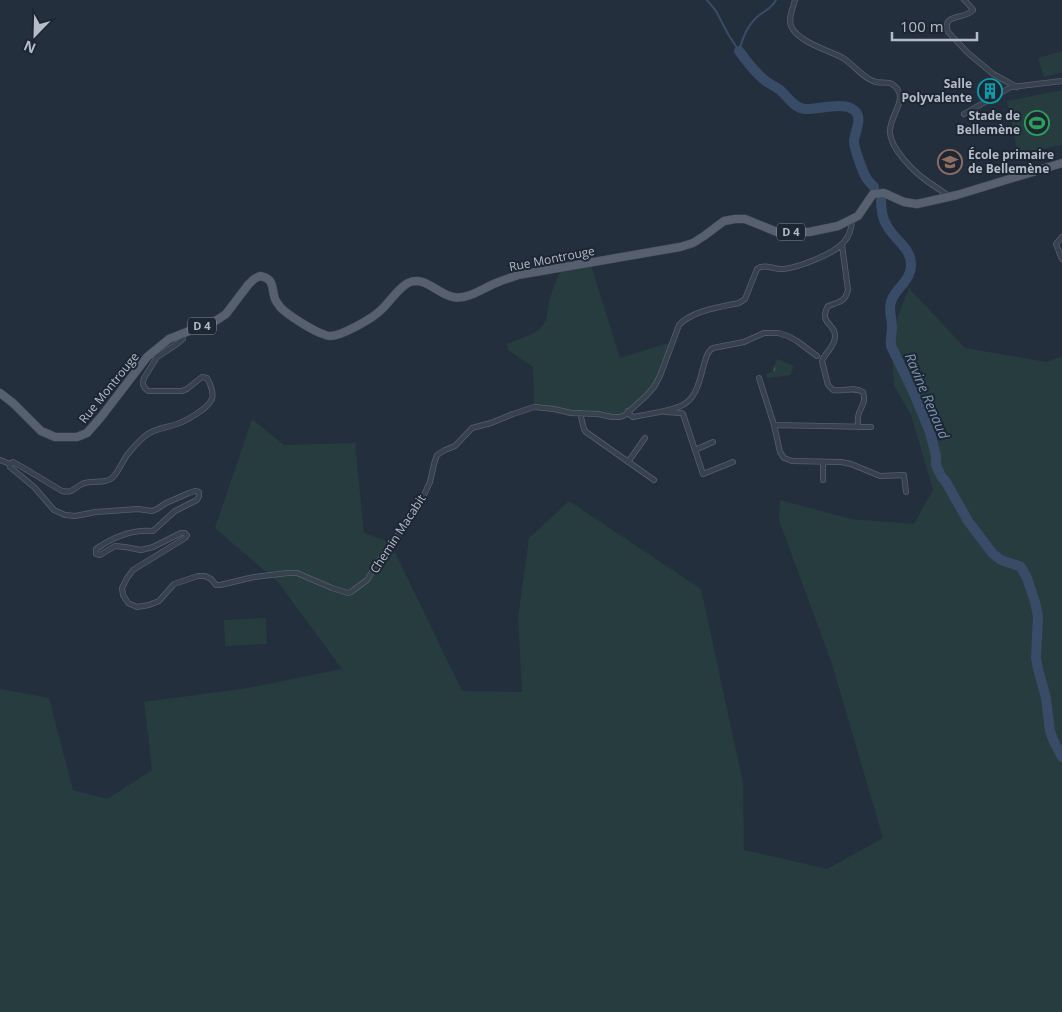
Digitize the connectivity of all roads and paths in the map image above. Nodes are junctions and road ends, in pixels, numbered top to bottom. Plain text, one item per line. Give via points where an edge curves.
1 (795, 0) edge
2 (964, 0) edge
3 (1062, 80) edge
4 (1017, 87) junction
5 (964, 114) dead end
6 (1062, 163) edge
7 (949, 196) junction
8 (852, 218) junction
9 (1062, 237) edge
10 (842, 245) junction
11 (1062, 259) edge
12 (182, 335) junction
13 (817, 356) dead end
14 (759, 378) dead end
15 (0, 393) edge
16 (628, 411) junction
17 (662, 411) junction
18 (580, 413) junction
19 (774, 425) junction
20 (858, 427) junction
21 (871, 427) dead end
22 (645, 438) dead end
23 (713, 442) dead end
24 (695, 450) junction
25 (0, 460) edge
26 (628, 462) junction
27 (733, 462) dead end
28 (823, 462) junction
29 (10, 464) junction
30 (654, 480) dead end
31 (823, 480) dead end
32 (906, 492) dead end

1 - 7 street via 790,22 801,38 844,59 871,80 891,83 896,88 900,100 890,133 895,148 925,180
2 - 4 street via 973,10 968,15 952,18 947,24 948,32 993,74
3 - 4 street
4 - 5 street via 1011,87
6 - 7 main road, Rue Montrouge / D 4
7 - 8 main road, Rue Montrouge / D 4 via 917,204 884,193 873,194 858,216
8 - 10 street via 850,231
8 - 12 main road, Rue Montrouge / D 4 via 844,224 809,232 777,232 745,219 724,221 699,240 680,247 518,276 465,297 447,296 425,282 416,281 401,288 370,318 331,336 317,332 282,309 275,300 270,280 260,276 248,285 226,314
9 - 11 street via 1056,244
10 - 16 street, Chemin Macabit via 804,265 780,270 759,267 745,299 684,320 679,325 654,387
10 - 20 street via 848,290 846,297 828,306 824,312 836,337 822,361 828,385 833,390 851,388 863,392 865,398 857,415
12 - 15 main road, Rue Montrouge / D 4 via 147,357 94,426 77,437 55,437 41,431
12 - 29 street via 177,344 157,357 142,382 143,387 148,391 182,392 202,377 209,381 212,399 196,414 145,436 127,455 112,479 82,484 68,492 22,466
13 - 17 street, Chemin Macabit via 778,332 713,348 709,350 692,398 679,407
14 - 19 street
16 - 17 street, Chemin Macabit via 633,416
16 - 18 street, Chemin Macabit via 620,417
17 - 24 street via 683,414
18 - 26 street via 586,432
18 - 29 street, Chemin Macabit via 534,407 472,428 455,446 438,454 417,510 367,580 348,593 297,573 254,577 220,585 211,578 198,576 174,584 159,601 137,607 128,603 123,595 122,588 127,578 133,570 187,535 181,533 141,550 115,546 100,555 96,554 96,549 123,534 154,531 175,511 197,500 199,492 152,510 65,515 54,510
19 - 20 street
19 - 28 street via 784,458
20 - 21 street
22 - 26 street
23 - 24 street
24 - 27 street via 703,474
25 - 29 street
26 - 30 street
28 - 31 street
28 - 32 street via 851,464 880,476 904,475

